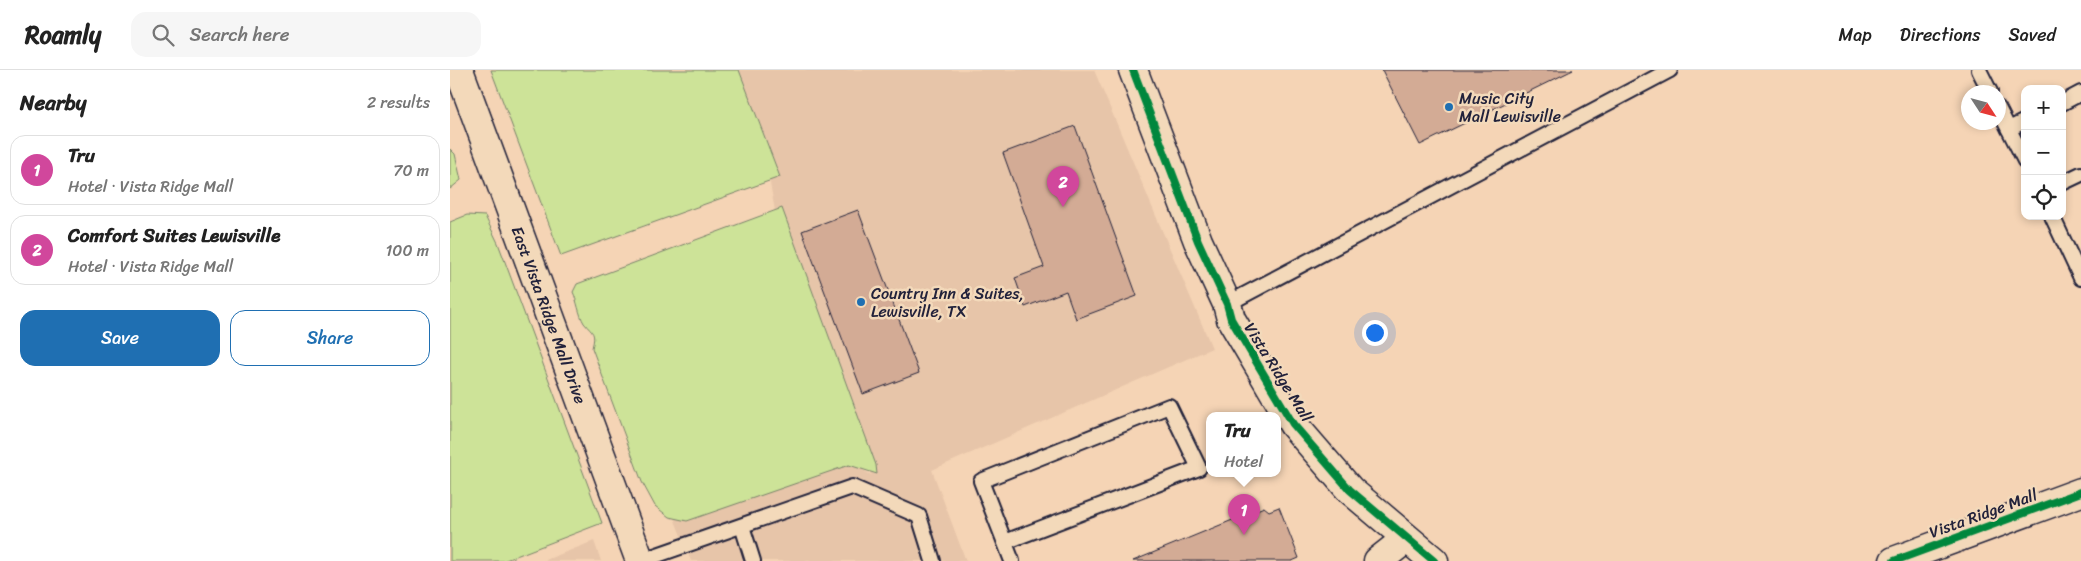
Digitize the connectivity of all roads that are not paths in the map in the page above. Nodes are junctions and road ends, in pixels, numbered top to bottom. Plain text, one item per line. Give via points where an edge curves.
1 (459, 70) edge
2 (1132, 70) edge
3 (1670, 70) edge
4 (1979, 70) edge
5 (1986, 85) edge
6 (2081, 94) edge
7 (2066, 101) edge
8 (2006, 123) edge
9 (2021, 123) edge
10 (2009, 129) junction
11 (2021, 153) edge
12 (2081, 174) edge
13 (2066, 181) edge
14 (2054, 220) edge
15 (2081, 278) edge
16 (1227, 304) junction
17 (2081, 492) edge
18 (742, 526) junction
19 (1406, 539) junction
20 (1005, 542) junction
21 (1904, 559) edge
22 (640, 561) edge
23 (753, 561) edge
24 (933, 561) edge
25 (1012, 561) edge
26 (1378, 561) edge
27 (1434, 561) edge

1 - 22 street, East Vista Ridge Mall Drive
2 - 16 street, Vista Ridge Mall via 1198,241
3 - 16 lane
4 - 5 lane
6 - 7 lane
8 - 10 lane
9 - 10 lane
10 - 11 lane
12 - 13 lane
14 - 15 lane
16 - 19 street, Vista Ridge Mall via 1231,319 1293,424 1350,490
17 - 21 street, Vista Ridge Mall
18 - 22 lane
18 - 23 lane
18 - 24 lane via 852,487 919,516
19 - 26 street
19 - 27 street, Vista Ridge Mall
20 - 20 lane via 981,481 1169,406 1199,468
20 - 25 lane

